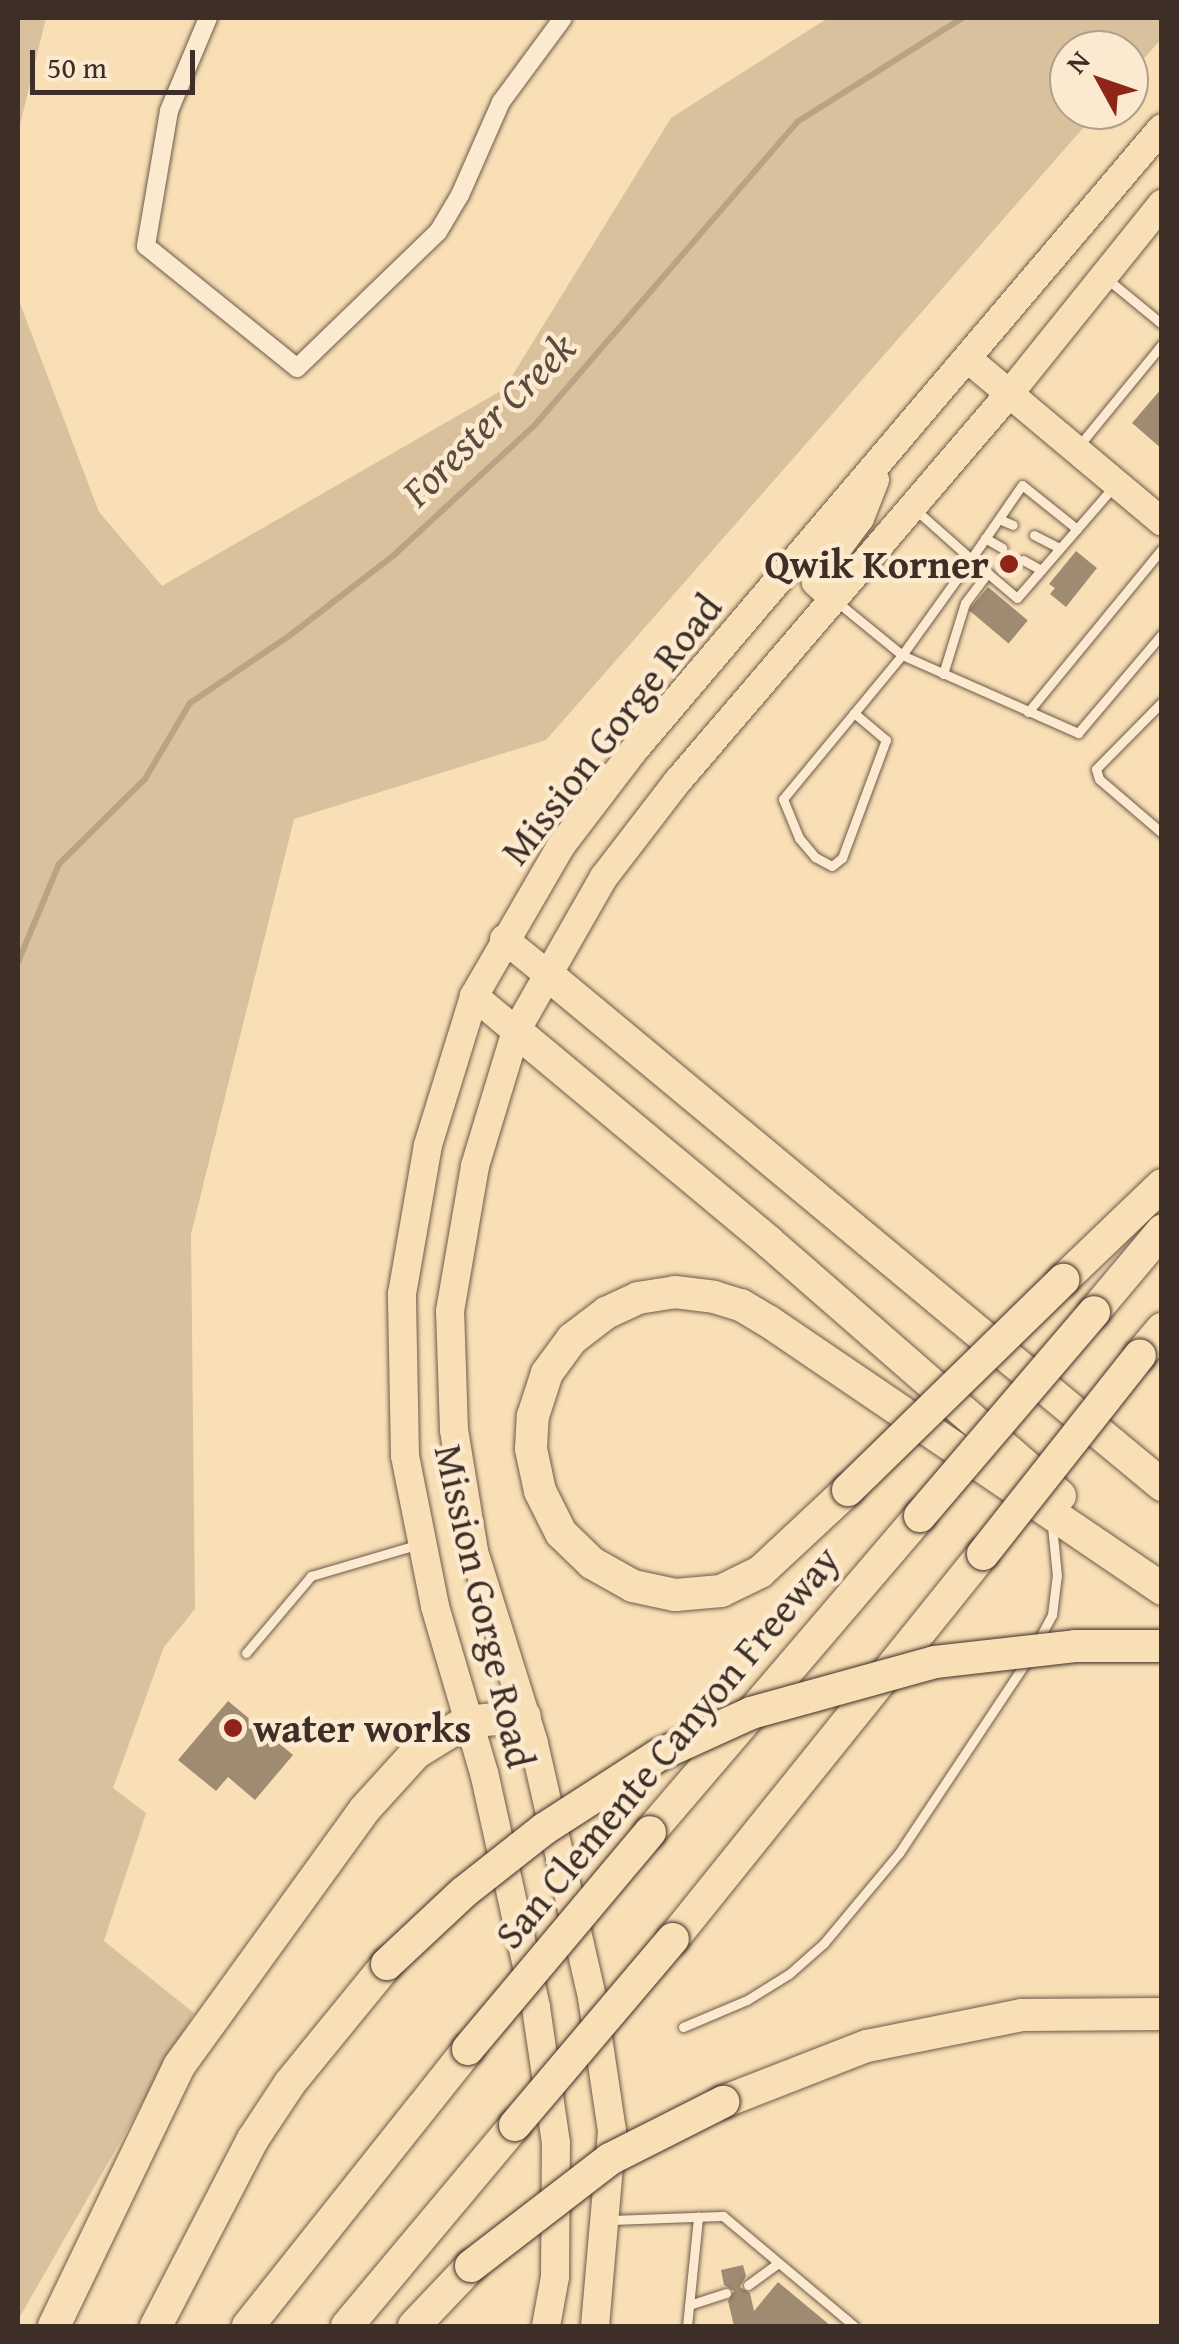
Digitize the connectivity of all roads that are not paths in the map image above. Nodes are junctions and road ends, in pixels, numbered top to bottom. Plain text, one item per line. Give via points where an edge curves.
1 (208, 18) edge
2 (563, 18) edge
3 (1162, 128) edge
4 (1162, 204) edge
5 (1105, 277) junction
6 (1162, 324) edge
7 (1162, 344) edge
8 (968, 359) junction
9 (1009, 394) junction
10 (1076, 450) junction
11 (885, 456) junction
12 (1116, 484) junction
13 (912, 508) junction
14 (999, 518) junction
15 (1160, 518) edge
16 (1013, 526) dead end
17 (1077, 529) junction
18 (1034, 536) dead end
19 (985, 538) junction
20 (1002, 548) dead end
21 (1060, 548) junction
22 (1162, 549) edge
23 (970, 559) junction
24 (1023, 560) dead end
25 (1041, 570) junction
26 (988, 574) junction
27 (834, 599) junction
28 (1162, 634) edge
29 (902, 655) junction
30 (943, 674) junction
31 (1162, 702) edge
32 (1028, 712) junction
33 (854, 713) junction
34 (1162, 833) edge
35 (504, 940) junction
36 (547, 974) junction
37 (474, 996) junction
38 (516, 1031) junction
39 (1162, 1185) edge
40 (1162, 1231) edge
41 (1162, 1329) edge
42 (1157, 1476) edge
43 (1050, 1513) junction
44 (422, 1544) junction
45 (1162, 1587) edge
46 (1162, 1646) edge
47 (246, 1652) dead end
48 (525, 1716) junction
49 (466, 1722) junction
50 (1162, 2014) edge
51 (683, 2027) dead end
52 (698, 2217) junction
53 (606, 2220) junction
54 (778, 2263) junction
55 (748, 2285) dead end
56 (726, 2293) dead end
57 (690, 2305) junction
58 (54, 2326) edge
59 (156, 2326) edge
60 (248, 2326) edge
61 (347, 2326) edge
62 (414, 2326) edge
63 (546, 2326) edge
64 (595, 2326) edge
65 (687, 2326) edge
66 (854, 2326) edge

1 - 2 street via 169,111 146,246 296,368 438,232 501,102
3 - 8 main road, Mission Gorge Road
4 - 5 main road, Mission Gorge Road
5 - 6 lane
5 - 9 main road, Mission Gorge Road
7 - 10 lane
8 - 9 main road
8 - 11 main road, Mission Gorge Road
9 - 10 main road
9 - 13 main road, Mission Gorge Road
10 - 12 main road
11 - 27 main road via 860,518 817,576
11 - 35 main road, Mission Gorge Road via 636,750 561,846
12 - 15 main road
12 - 17 lane
13 - 23 lane
13 - 27 main road, Mission Gorge Road
14 - 16 lane
14 - 17 lane via 1022,486
14 - 19 lane
17 - 21 lane
18 - 21 lane
19 - 20 lane
19 - 23 lane
21 - 25 lane
22 - 32 lane
23 - 26 lane
23 - 29 lane
24 - 25 lane
25 - 26 lane via 1017,598
26 - 30 lane via 964,603
27 - 29 lane
27 - 36 main road, Mission Gorge Road via 616,861
28 - 32 lane via 1078,733
29 - 30 lane
29 - 33 lane
30 - 32 lane
31 - 34 lane via 1096,768 1099,779
33 - 33 lane via 783,799 799,838 832,866 842,858 886,740
35 - 36 main road
35 - 37 main road, Mission Gorge Road
36 - 38 main road, Mission Gorge Road
36 - 42 highway
37 - 38 main road
37 - 44 main road, Mission Gorge Road via 428,1145 402,1294 404,1456
38 - 45 highway
38 - 48 main road, Mission Gorge Road via 475,1166 450,1311 454,1430 474,1551
39 - 43 highway, bridge via 1063,1280 848,1490 760,1572 721,1591 675,1595 592,1564 561,1533 540,1491 531,1449 533,1416 547,1373 572,1339 606,1314 638,1298 714,1296 768,1321
40 - 60 highway, San Clemente Canyon Freeway, bridge via 468,2049
41 - 61 highway, bridge via 673,1939
43 - 45 highway
43 - 51 lane via 1052,1615 1018,1680 899,1853 862,1902 790,1974
44 - 47 lane via 310,1576
44 - 49 main road, Mission Gorge Road
46 - 59 highway, bridge via 1075,1646 935,1662 751,1713 659,1754 544,1829 387,1964 290,2083 252,2139
48 - 49 highway
48 - 53 main road, Mission Gorge Road via 592,1997 612,2131
49 - 58 highway via 416,1753 365,1809 178,2066
49 - 63 main road, Mission Gorge Road via 484,1772 536,2007 556,2143 555,2277
50 - 62 highway, bridge via 1022,2015 925,2034 867,2046 723,2102 610,2159 471,2266
52 - 53 lane
52 - 54 lane via 722,2216
52 - 57 lane
53 - 64 main road, Mission Gorge Road
54 - 55 lane
54 - 66 lane
56 - 57 lane
57 - 65 lane

